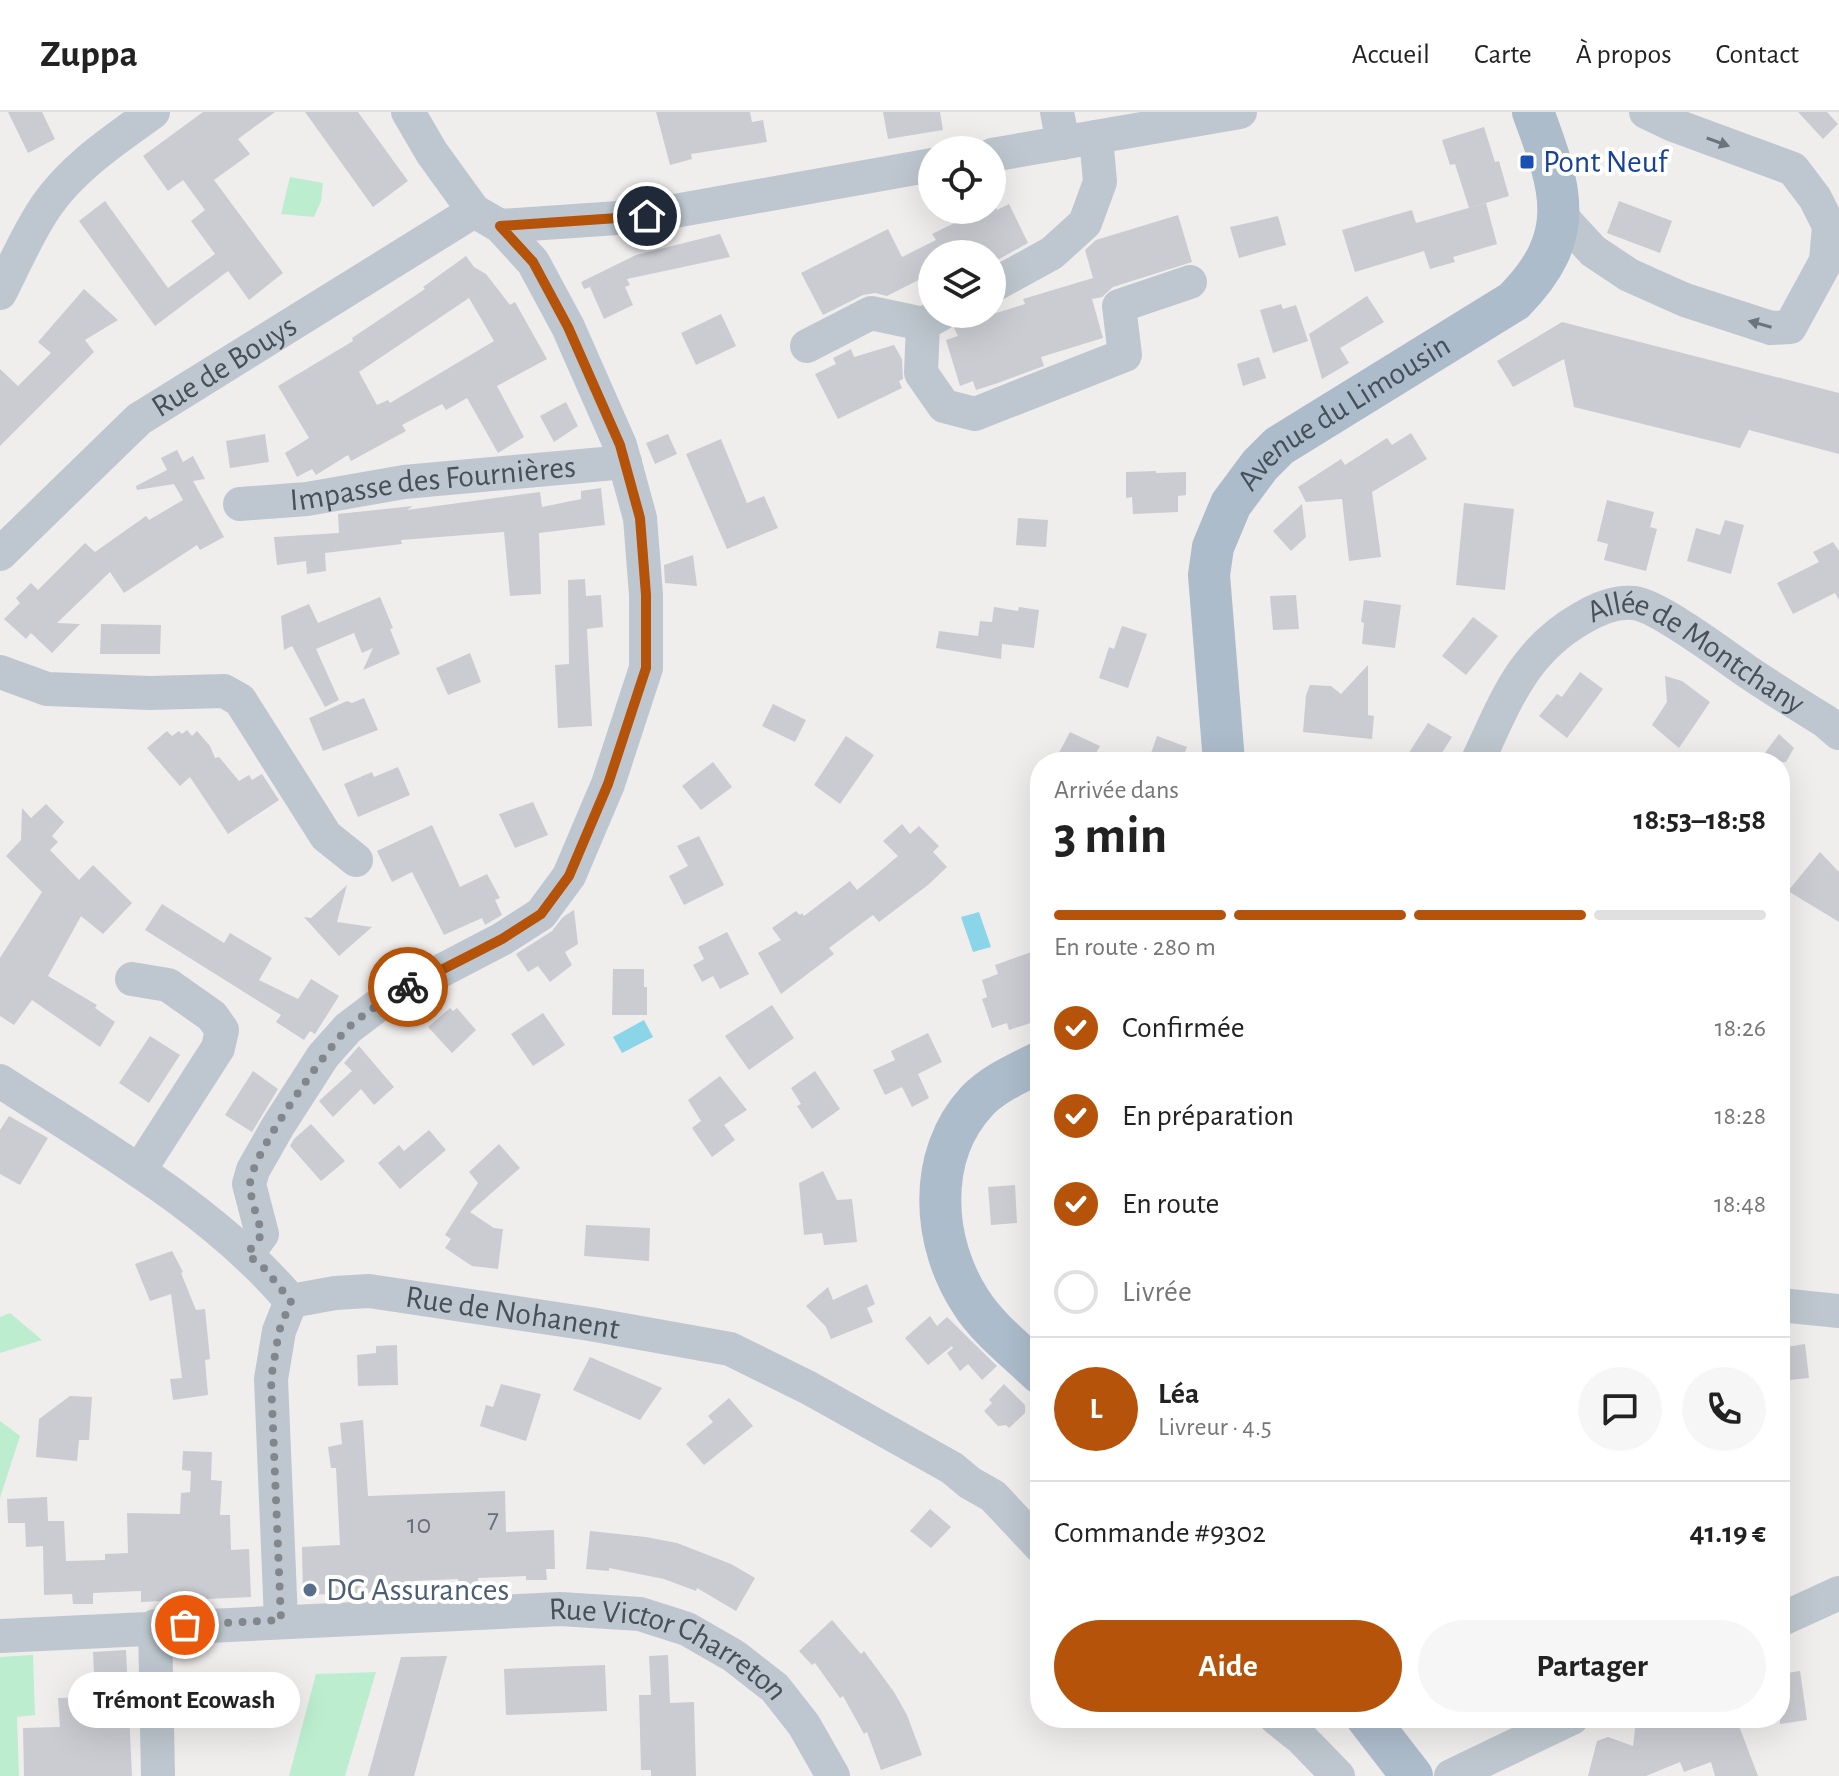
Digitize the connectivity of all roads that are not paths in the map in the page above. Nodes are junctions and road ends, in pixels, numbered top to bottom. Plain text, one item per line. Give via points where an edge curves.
1 (153, 112) edge
2 (408, 112) edge
3 (1240, 112) edge
4 (1533, 112) edge
5 (1646, 112) edge
6 (1072, 130) edge
7 (1006, 151) edge
8 (918, 168) edge
9 (1558, 213) junction
10 (487, 218) junction
11 (1834, 231) edge
12 (1006, 278) edge
13 (1190, 282) dead end
14 (0, 293) edge
15 (918, 318) edge
16 (930, 328) edge
17 (807, 346) dead end
18 (625, 462) junction
19 (240, 504) dead end
20 (0, 554) edge
21 (0, 672) edge
22 (1839, 733) edge
23 (1223, 752) edge
24 (1482, 752) edge
25 (356, 860) dead end
26 (132, 979) dead end
27 (1030, 1067) edge
28 (0, 1081) edge
29 (139, 1171) junction
30 (247, 1254) junction
31 (291, 1301) junction
32 (1790, 1306) edge
33 (1839, 1311) edge
34 (1030, 1363) edge
35 (1030, 1535) edge
36 (1839, 1593) edge
37 (1790, 1615) edge
38 (281, 1620) junction
39 (155, 1626) junction
40 (0, 1636) edge
41 (1288, 1728) edge
42 (1375, 1728) edge
43 (1551, 1728) edge
44 (158, 1776) edge
45 (833, 1776) edge
46 (1338, 1776) edge
47 (1412, 1776) edge
48 (1451, 1776) edge

1 - 14 street via 61,187
2 - 10 street via 432,153
3 - 6 street
4 - 9 main road, Avenue du Limousin via 1554,171
5 -> 11 street via 1793,169
6 - 7 street
6 - 12 street via 1100,182 1085,223 1052,253
8 - 10 street, Rue de Bouys via 647,216
11 -> 9 street via 1826,261 1800,312 1790,327 1771,328 1629,275 1593,251
9 - 23 main road, Avenue du Limousin via 1547,260 1514,301 1279,446 1231,504 1213,547 1209,575
10 - 18 street via 533,262 568,327
10 - 20 street, Rue de Bouys via 139,419
13 - 16 street via 1119,306 1125,355 975,414 944,406 921,373
15 - 17 street via 871,313
18 - 19 street, Impasse des Fournières via 404,482
18 - 30 street via 640,518 646,668 608,784 569,876 541,914 385,1000 348,1028 323,1056 253,1170 249,1184 262,1234
21 - 25 street via 47,689 224,691 240,700 326,836
22 - 24 street, Allée de Montchany via 1697,637 1635,602 1588,614 1542,646 1512,686
26 - 29 street via 168,985 212,1016 222,1030 218,1048
27 - 34 main road via 979,1099 965,1117 948,1151 941,1215 953,1272 972,1305
28 - 29 street
29 - 30 street
30 - 31 street
31 - 35 street, Rue de Nohanent via 369,1291 730,1349 952,1468 993,1496
31 - 38 street via 279,1331 271,1379
32 - 33 street
36 - 37 street
38 - 39 street, Rue Victor Charreton
38 - 45 street, Rue Victor Charreton via 560,1609 640,1614 687,1629 775,1688
39 - 40 street, Rue Victor Charreton
39 - 44 street
41 - 46 street
42 - 47 main road
43 - 48 street

